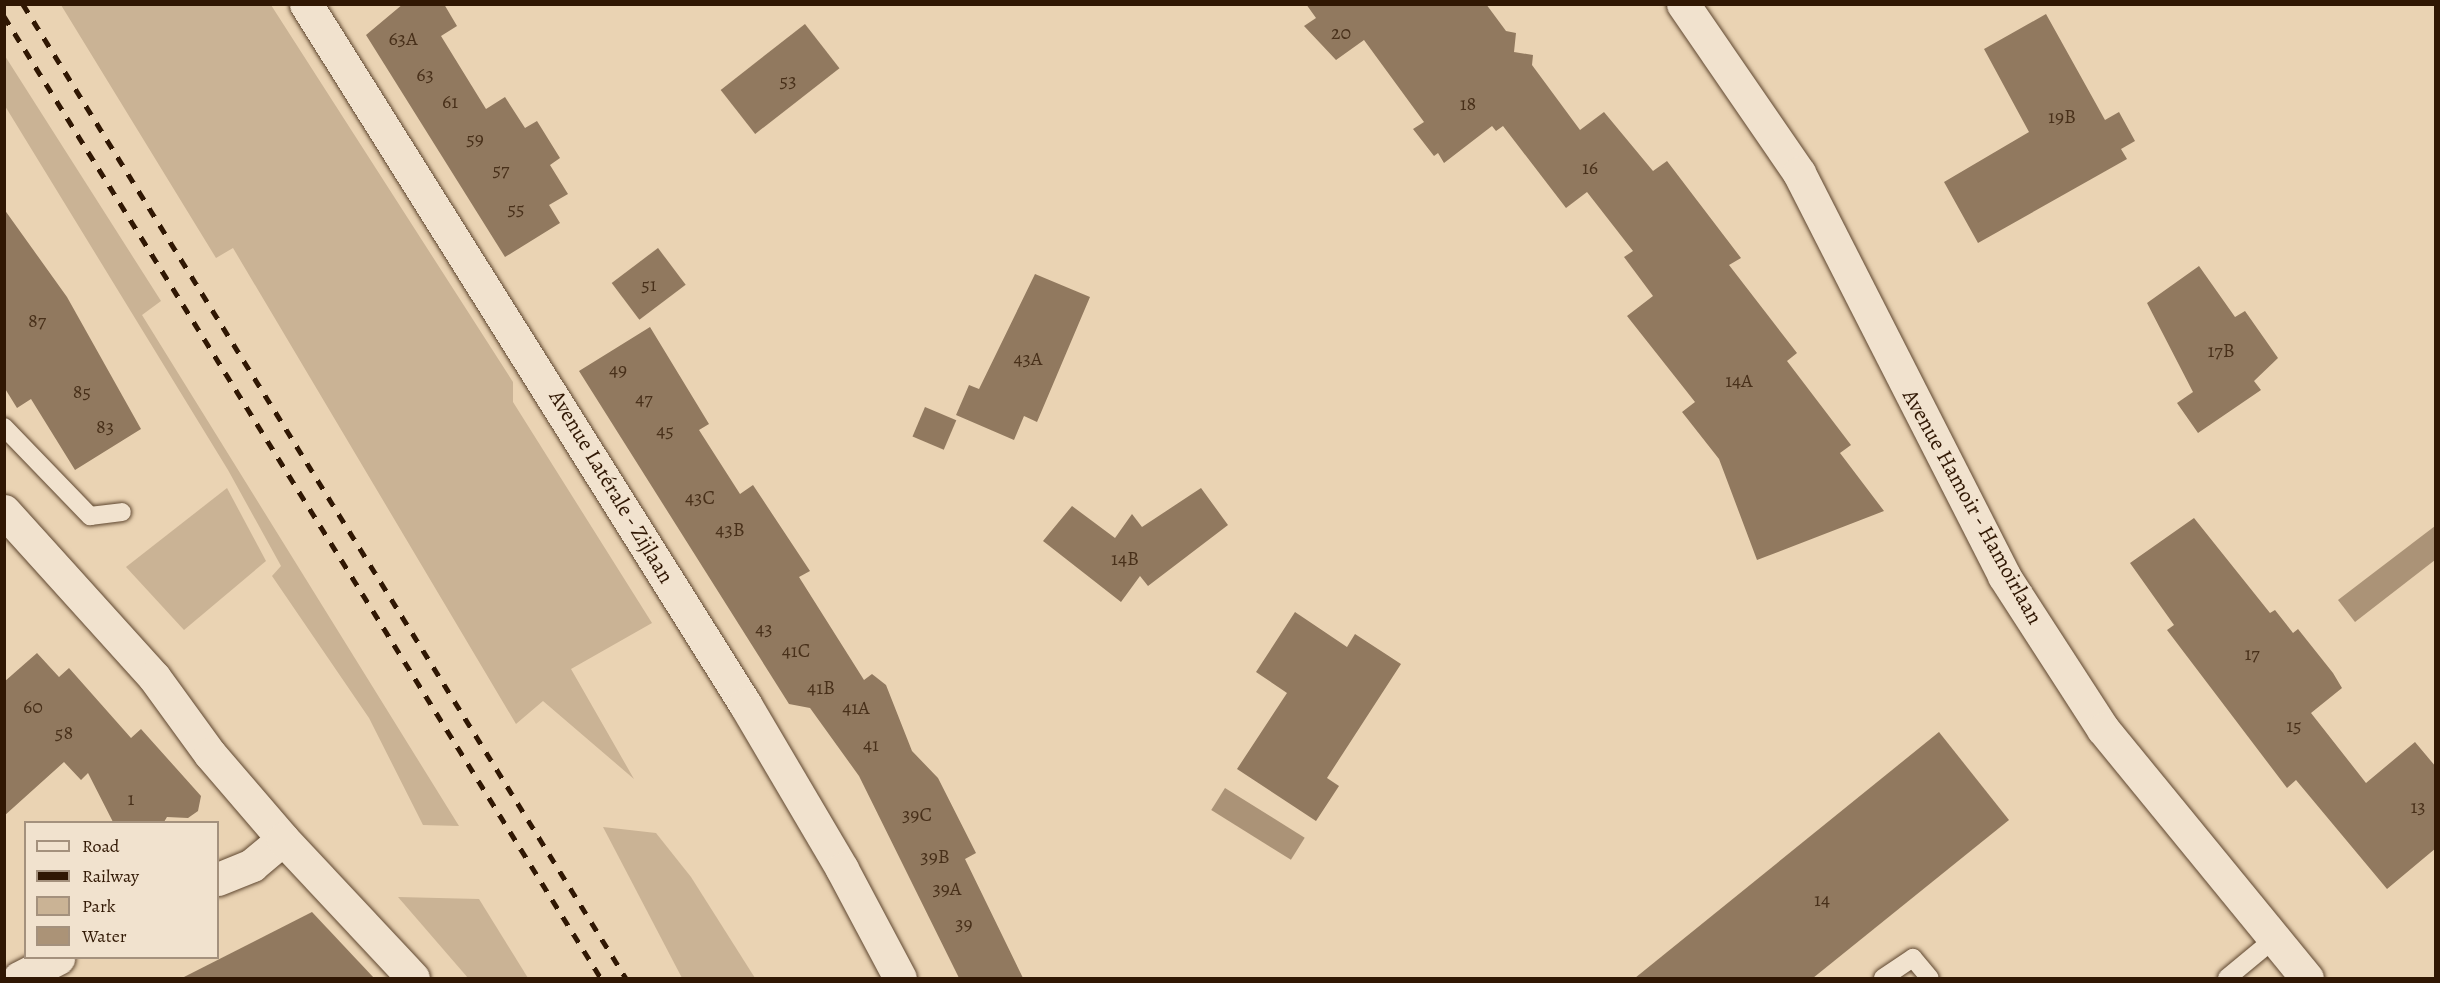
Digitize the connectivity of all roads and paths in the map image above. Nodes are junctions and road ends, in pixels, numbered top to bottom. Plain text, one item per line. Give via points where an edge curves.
1 (306, 4) edge
2 (1683, 4) edge
3 (4, 427) edge
4 (4, 512) edge
5 (122, 512) dead end
6 (283, 839) junction
7 (219, 879) edge
8 (2272, 940) junction
9 (54, 959) edge
10 (19, 978) edge
11 (413, 978) edge
12 (900, 978) edge
13 (1883, 978) edge
14 (1930, 978) edge
15 (2228, 978) edge
16 (2307, 978) edge

1 - 12 street, Avenue Latérale - Zijlaan via 541,371 757,724
2 - 8 street, Avenue Hamoir - Hamoirlaan via 1799,173 2004,576 2103,729
3 - 5 lane via 90,516
4 - 6 street via 154,677 210,754
6 - 7 street via 252,865
6 - 11 street
8 - 15 lane
8 - 16 street, Avenue Hamoir - Hamoirlaan
9 - 10 street
13 - 14 lane via 1913,958

